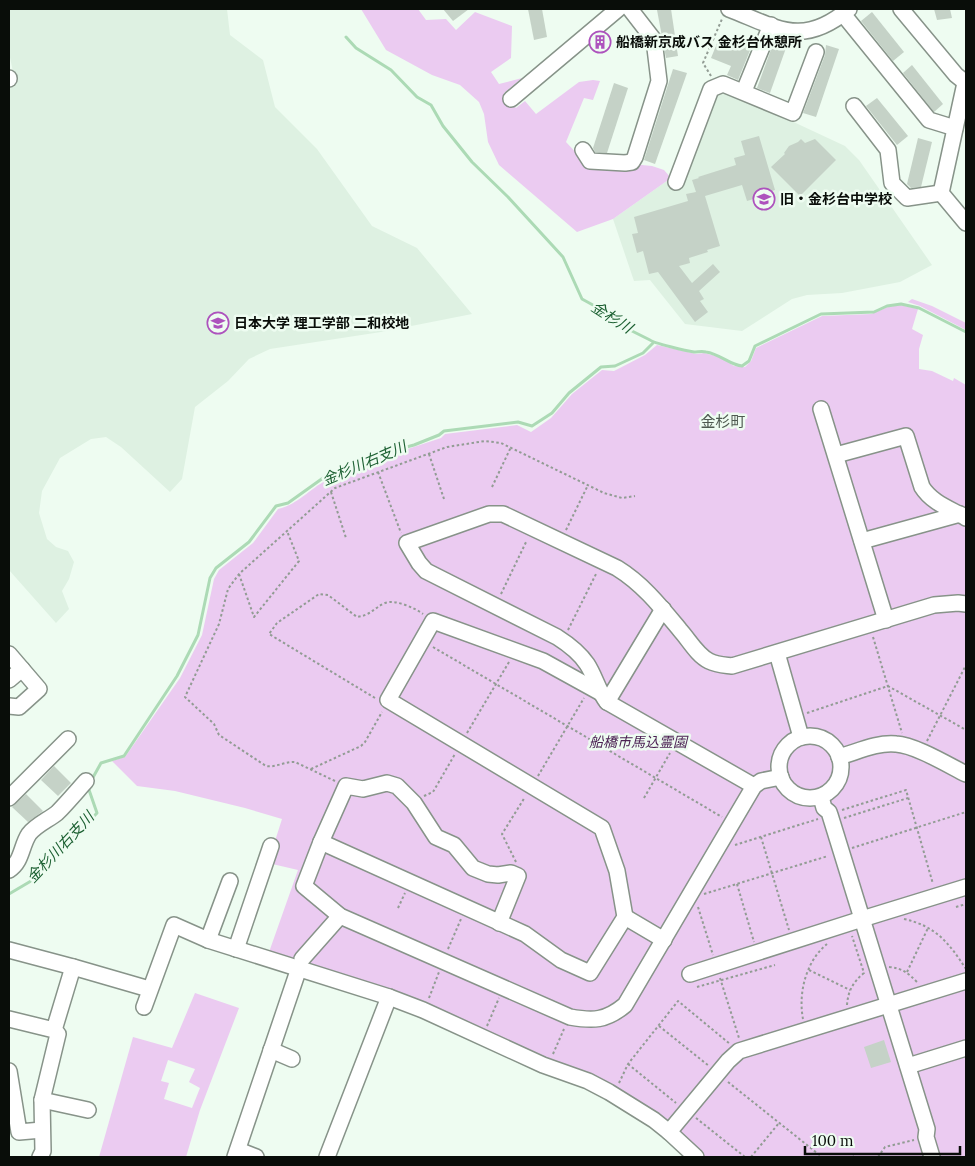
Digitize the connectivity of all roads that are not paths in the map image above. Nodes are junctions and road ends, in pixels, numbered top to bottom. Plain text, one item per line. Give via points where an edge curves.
1 (618, 9) edge
2 (630, 9) edge
3 (901, 9) edge
4 (846, 11) edge
5 (725, 13) edge
6 (771, 25) junction
7 (816, 52) dead end
8 (966, 83) edge
9 (744, 91) junction
10 (511, 99) dead end
11 (854, 106) dead end
12 (955, 128) junction
13 (583, 150) dead end
14 (676, 182) dead end
15 (941, 193) junction
16 (966, 224) edge
17 (821, 409) dead end
18 (836, 455) junction
19 (963, 516) edge
20 (862, 541) junction
21 (966, 604) edge
22 (663, 609) junction
23 (886, 620) junction
24 (777, 653) junction
25 (9, 654) edge
26 (22, 669) junction
27 (9, 680) edge
28 (599, 694) junction
29 (9, 706) edge
30 (801, 738) junction
31 (68, 739) dead end
32 (839, 757) junction
33 (966, 774) edge
34 (781, 777) junction
35 (86, 781) dead end
36 (754, 786) junction
37 (821, 797) junction
38 (9, 798) edge
39 (321, 842) junction
40 (270, 846) dead end
41 (9, 870) edge
42 (230, 881) dead end
43 (966, 887) edge
44 (340, 916) junction
45 (625, 917) junction
46 (499, 922) junction
47 (863, 922) junction
48 (208, 940) junction
49 (664, 940) junction
50 (236, 949) junction
51 (9, 950) edge
52 (300, 964) junction
53 (73, 967) junction
54 (694, 981) road end
55 (966, 981) edge
56 (150, 989) junction
57 (389, 997) junction
58 (889, 1005) junction
59 (144, 1007) dead end
60 (9, 1019) edge
61 (54, 1030) junction
62 (966, 1048) edge
63 (271, 1050) junction
64 (292, 1059) dead end
65 (908, 1066) junction
66 (9, 1071) edge
67 (42, 1100) junction
68 (88, 1110) dead end
69 (42, 1130) junction
70 (669, 1132) junction
71 (236, 1154) edge
72 (40, 1157) edge
73 (256, 1157) edge
74 (327, 1157) edge
75 (696, 1157) edge
76 (932, 1157) edge

1 - 10 street
2 - 13 street via 654,40 660,81 638,147 632,162 625,163 590,161
3 - 8 street
4 - 6 street via 812,30 799,32
4 - 12 street via 929,120
5 - 6 street
6 - 9 street
7 - 9 street via 793,113
8 - 12 street
9 - 14 street via 723,84 711,89
11 - 15 street via 888,150 892,183 907,198
12 - 15 street
15 - 16 street
17 - 18 street
18 - 19 street via 906,436 926,494
18 - 20 street
19 - 20 street
20 - 23 street
21 - 23 street via 934,605
22 - 24 street via 709,661 732,666
22 - 28 street
22 - 28 street via 631,577 503,514 489,514 407,543 426,570 569,645 587,664
23 - 24 street
24 - 30 street
25 - 26 street
26 - 27 street
26 - 29 street via 39,689 19,707
28 - 36 street
28 - 45 street via 543,661 433,621 388,700 602,828 617,871
30 - 32 street via 820,738 835,748
30 - 34 street via 790,743 783,753 779,765
31 - 38 street
32 - 33 street via 880,745 896,744
32 - 37 street via 840,776 836,785
34 - 36 street via 761,781
34 - 37 street via 787,788 797,795
35 - 41 street via 58,812 31,831 19,859
36 - 49 street
37 - 47 street via 831,817
39 - 44 street via 304,886
39 - 46 street
39 - 46 street via 346,786 363,788 392,784 414,803 436,837 454,844 473,868 488,874 511,873 518,876
40 - 50 street
42 - 48 street
43 - 47 street
44 - 49 street via 570,1018 590,1020 609,1016 625,1005
44 - 52 street
45 - 46 street via 590,972 561,960 525,934
45 - 49 street
47 - 54 street via 758,952
47 - 58 street
48 - 50 street
48 - 56 street via 174,925
50 - 52 street
51 - 53 street
52 - 57 street
52 - 63 street
53 - 56 street
53 - 61 street
55 - 58 street
56 - 59 street
57 - 70 street via 543,1065 588,1081 642,1112
57 - 74 street
58 - 65 street
58 - 70 street via 739,1051
60 - 61 street
61 - 67 street via 58,1034
62 - 65 street
63 - 64 street
63 - 71 street
65 - 76 street via 927,1128 926,1137
66 - 69 street via 19,1132
67 - 68 street
67 - 69 street
69 - 72 street via 43,1151
70 - 75 street
71 - 73 street

